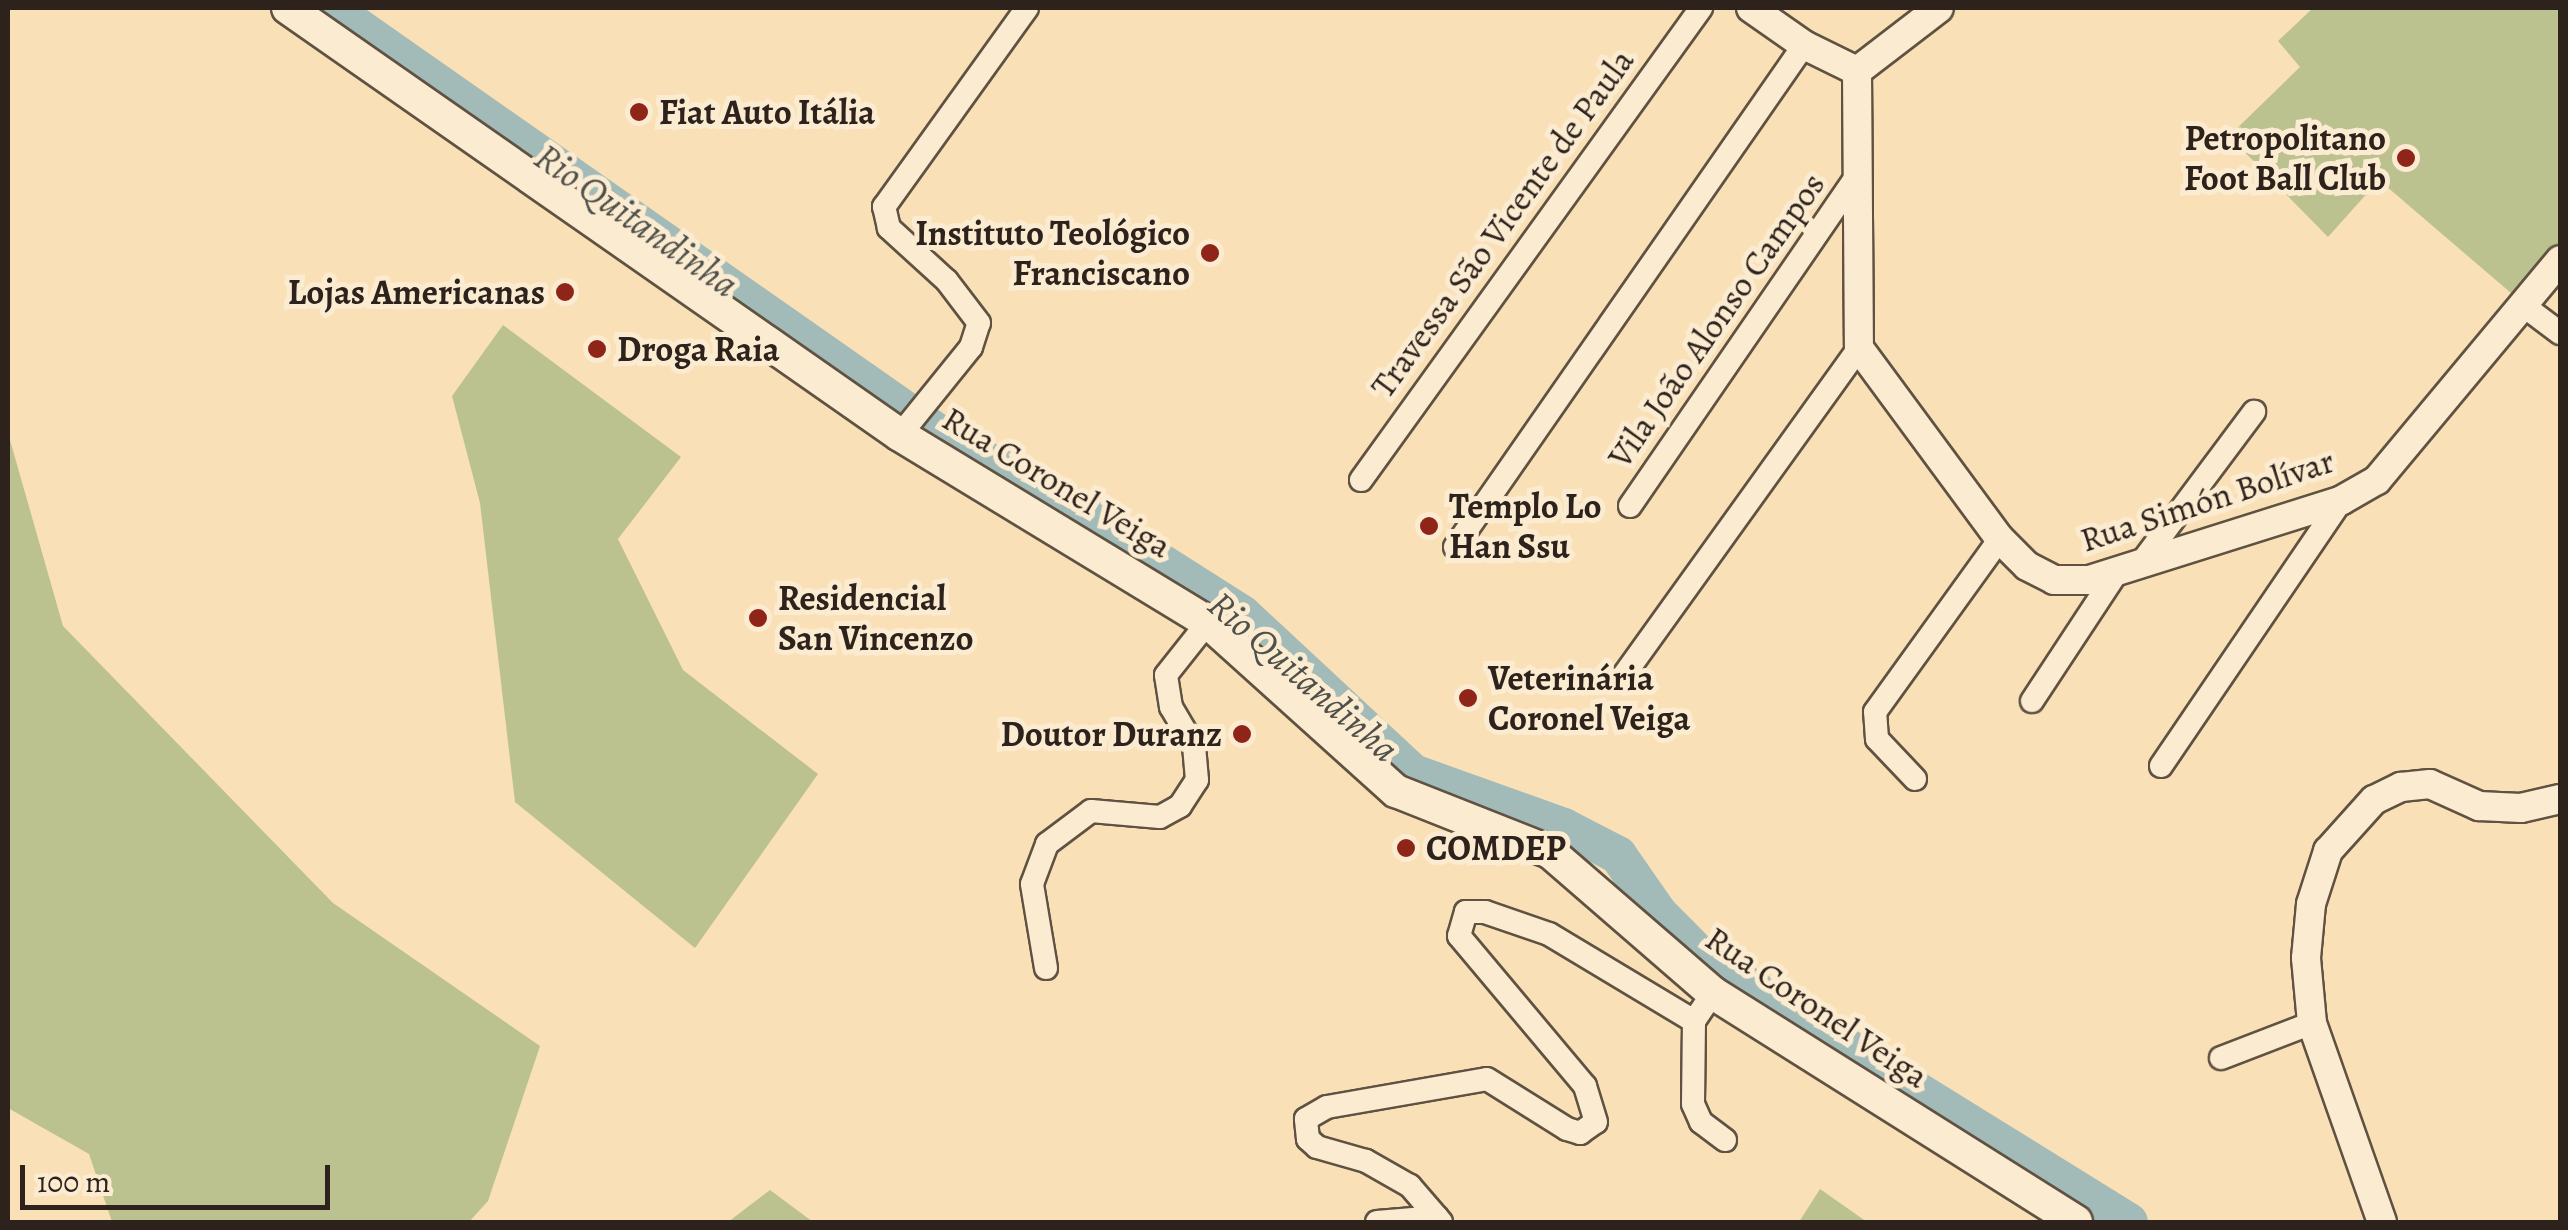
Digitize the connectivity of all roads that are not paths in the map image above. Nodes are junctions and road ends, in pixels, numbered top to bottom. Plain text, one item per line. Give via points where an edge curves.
1 (288, 8) edge
2 (1027, 8) edge
3 (1701, 8) edge
4 (1751, 8) edge
5 (1939, 8) edge
6 (1804, 45) junction
7 (1857, 71) junction
8 (1859, 173) junction
9 (2560, 260) edge
10 (2524, 306) junction
11 (2560, 333) edge
12 (1858, 348) junction
13 (2254, 412) dead end
14 (900, 434) junction
15 (1361, 480) dead end
16 (2342, 500) junction
17 (1630, 506) dead end
18 (2000, 538) junction
19 (1455, 547) dead end
20 (2132, 564) junction
21 (1208, 622) junction
22 (1619, 682) dead end
23 (2032, 702) dead end
24 (2162, 766) dead end
25 (1915, 778) dead end
26 (2560, 798) edge
27 (1046, 968) dead end
28 (1713, 993) junction
29 (1694, 1021) junction
30 (2312, 1023) junction
31 (2221, 1058) dead end
32 (1725, 1140) dead end
33 (1437, 1221) edge
34 (1377, 1222) edge
35 (2076, 1222) edge
36 (2382, 1222) edge

1 - 14 main road, Rua Coronel Veiga
2 - 14 street via 884,207 889,228 947,281 979,323 971,347
3 - 15 street, Travessa São Vicente de Paula
4 - 6 street
5 - 7 street
6 - 7 street
6 - 19 street
7 - 8 street
8 - 12 street
8 - 17 street, Vila João Alonso Campos
9 - 10 street, Rua Simón Bolívar
10 - 11 street
10 - 16 street, Rua Simón Bolívar via 2395,466
12 - 18 street, Rua Simón Bolívar
12 - 22 street
13 - 20 street
14 - 21 main road, Rua Coronel Veiga
16 - 20 street, Rua Simón Bolívar
16 - 24 street
18 - 20 street, Rua Simón Bolívar via 2027,566 2054,580 2089,580
18 - 25 street via 1875,712 1878,739
20 - 23 street
21 - 27 street via 1166,674 1170,707 1194,746 1198,780 1180,806 1160,817 1091,812 1048,844 1032,884
21 - 28 main road, Rua Coronel Veiga via 1396,791 1550,852
26 - 30 street via 2521,808 2479,806 2430,784 2401,787 2374,800 2328,851 2311,904 2306,958
28 - 29 street
28 - 35 main road, Rua Coronel Veiga
29 - 32 street via 1693,1104 1701,1122
29 - 33 street via 1549,934 1486,912 1466,912 1460,936 1585,1086 1596,1122 1580,1133 1567,1129 1487,1080 1345,1104 1306,1119 1308,1139 1317,1147 1366,1161 1410,1186
30 - 31 street
30 - 36 street
33 - 34 street

